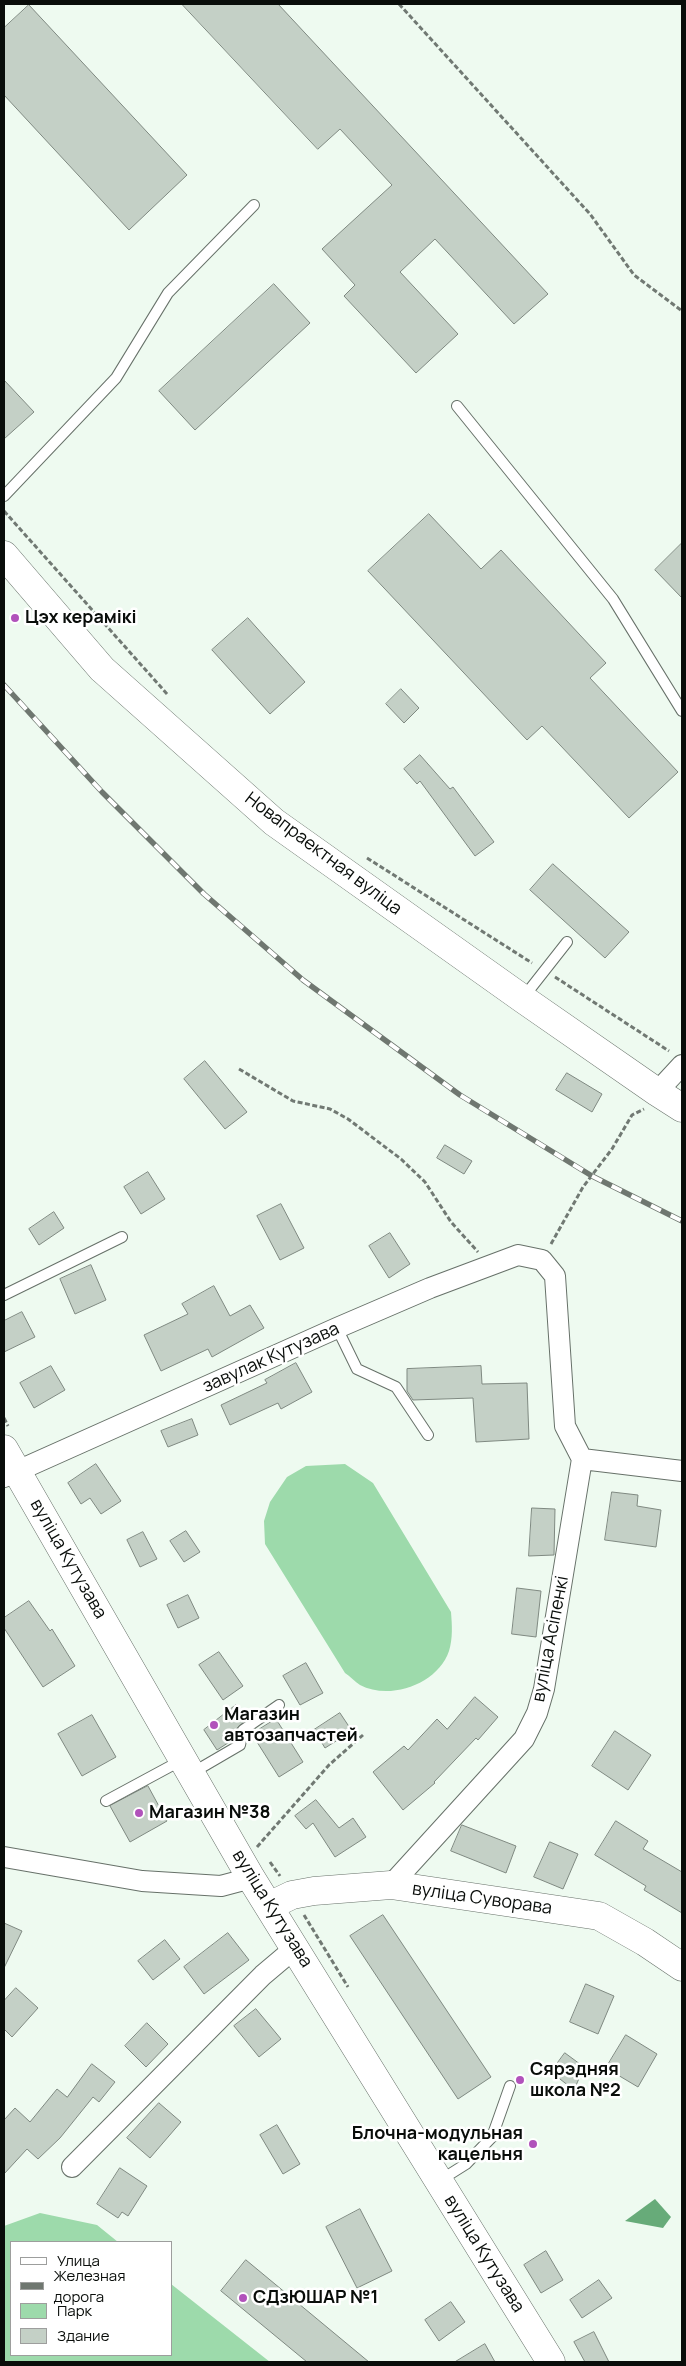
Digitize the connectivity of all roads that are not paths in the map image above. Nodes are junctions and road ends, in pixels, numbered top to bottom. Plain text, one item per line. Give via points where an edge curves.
1 (254, 204) dead end
2 (458, 406) dead end
3 (4, 496) edge
4 (4, 555) edge
5 (682, 711) edge
6 (566, 942) dead end
7 (523, 999) junction
8 (678, 1060) edge
9 (657, 1092) junction
10 (682, 1108) edge
11 (122, 1236) dead end
12 (4, 1295) edge
13 (337, 1328) junction
14 (428, 1435) dead end
15 (582, 1459) junction
16 (8, 1466) edge
17 (682, 1471) edge
18 (279, 1705) dead end
19 (187, 1767) junction
20 (106, 1801) dead end
21 (4, 1857) edge
22 (245, 1866) junction
23 (392, 1885) junction
24 (269, 1906) junction
25 (295, 1948) junction
26 (682, 1967) edge
27 (510, 2086) dead end
28 (72, 2167) dead end
29 (438, 2181) junction
30 (551, 2362) edge

1 - 3 lane via 168,293 116,378
2 - 5 lane via 613,599
4 - 7 street, Новапраектная вуліца via 102,669 274,822
6 - 7 lane
7 - 9 street, Новапраектная вуліца
8 - 9 street
9 - 10 street, Новапраектная вуліца
11 - 12 lane
13 - 14 lane via 357,1369 396,1387
13 - 15 street, завулак Кутузава via 518,1255 542,1260 555,1276 565,1426
13 - 16 street, завулак Кутузава
15 - 17 street
15 - 23 street, вуліца Асіпенкі via 544,1689 537,1713 524,1739
16 - 19 street, вуліца Кутузава
18 - 19 lane via 243,1730 240,1745
19 - 20 lane
19 - 22 street, вуліца Кутузава
21 - 22 street via 142,1881 221,1886
22 - 24 street, вуліца Кутузава
23 - 24 street, вуліца Суворава via 314,1890 292,1895
23 - 26 street, вуліца Суворава via 599,1916
24 - 25 street, вуліца Кутузава
25 - 28 street via 263,1975
25 - 29 street, вуліца Кутузава
27 - 29 lane via 492,2137 466,2164
29 - 30 street, вуліца Кутузава

